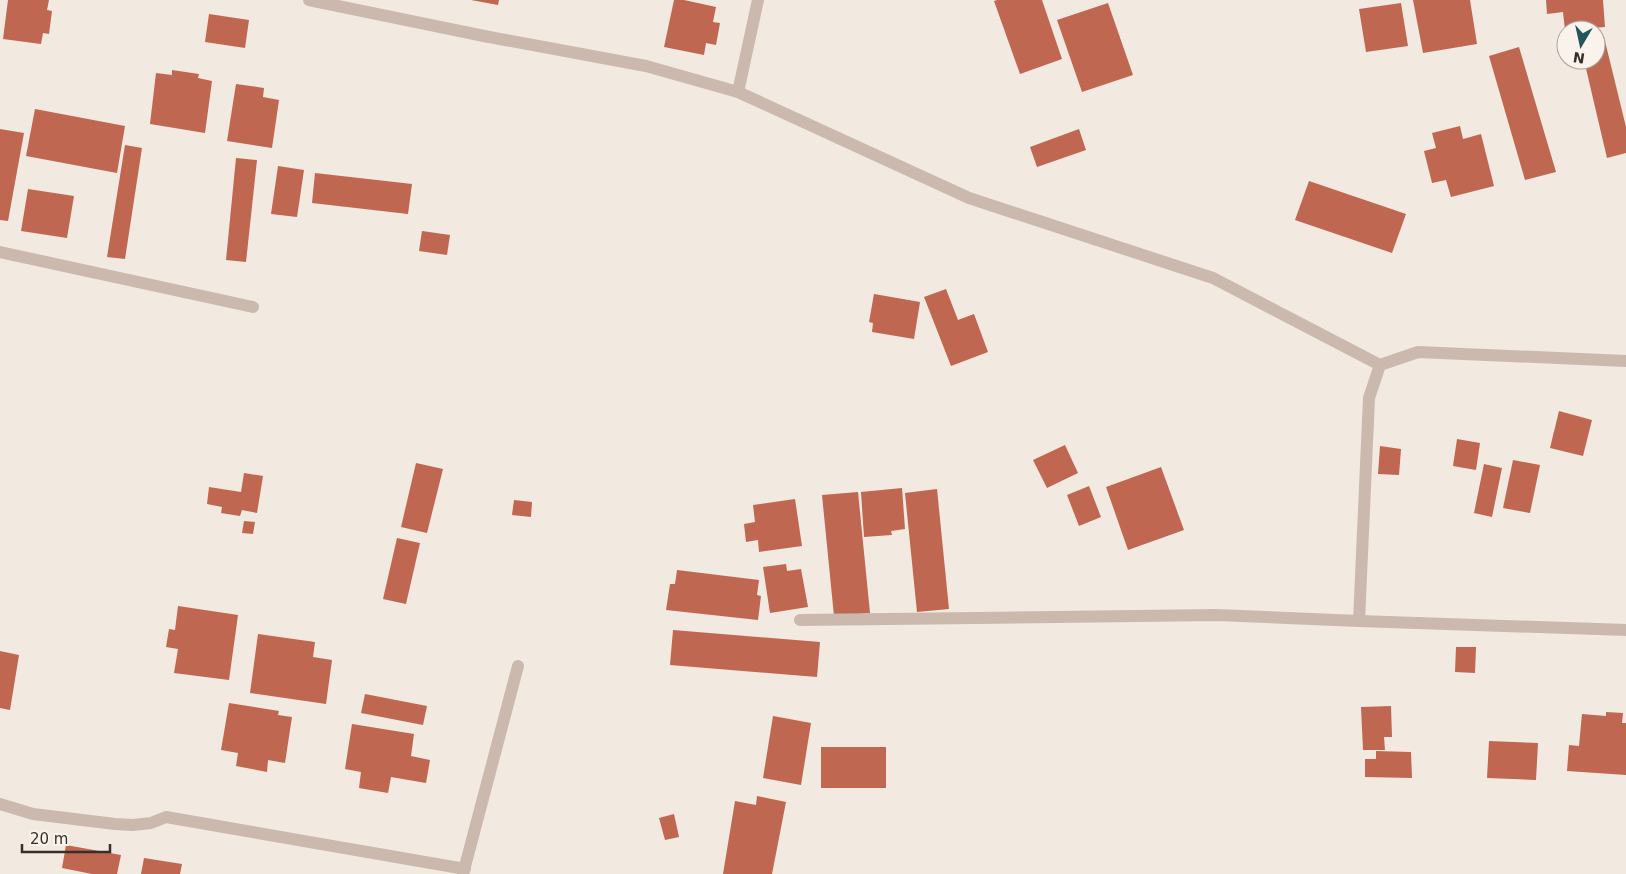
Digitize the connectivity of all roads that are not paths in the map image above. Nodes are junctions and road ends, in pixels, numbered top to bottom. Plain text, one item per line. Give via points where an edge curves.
1 (309, 0) edge
2 (758, 0) edge
3 (738, 92) junction
4 (0, 252) edge
5 (252, 307) dead end
6 (1626, 361) edge
7 (1380, 365) junction
8 (800, 620) dead end
9 (1359, 622) junction
10 (1626, 630) edge
11 (518, 666) dead end
12 (0, 804) edge
13 (464, 872) edge

1 - 3 street via 646,66
2 - 3 street
3 - 7 street via 969,198 1213,278
4 - 5 street
6 - 7 street via 1418,352
7 - 9 street via 1369,398
8 - 9 street via 1216,615
9 - 10 street
11 - 13 street
12 - 13 street via 33,814 133,826 166,817

